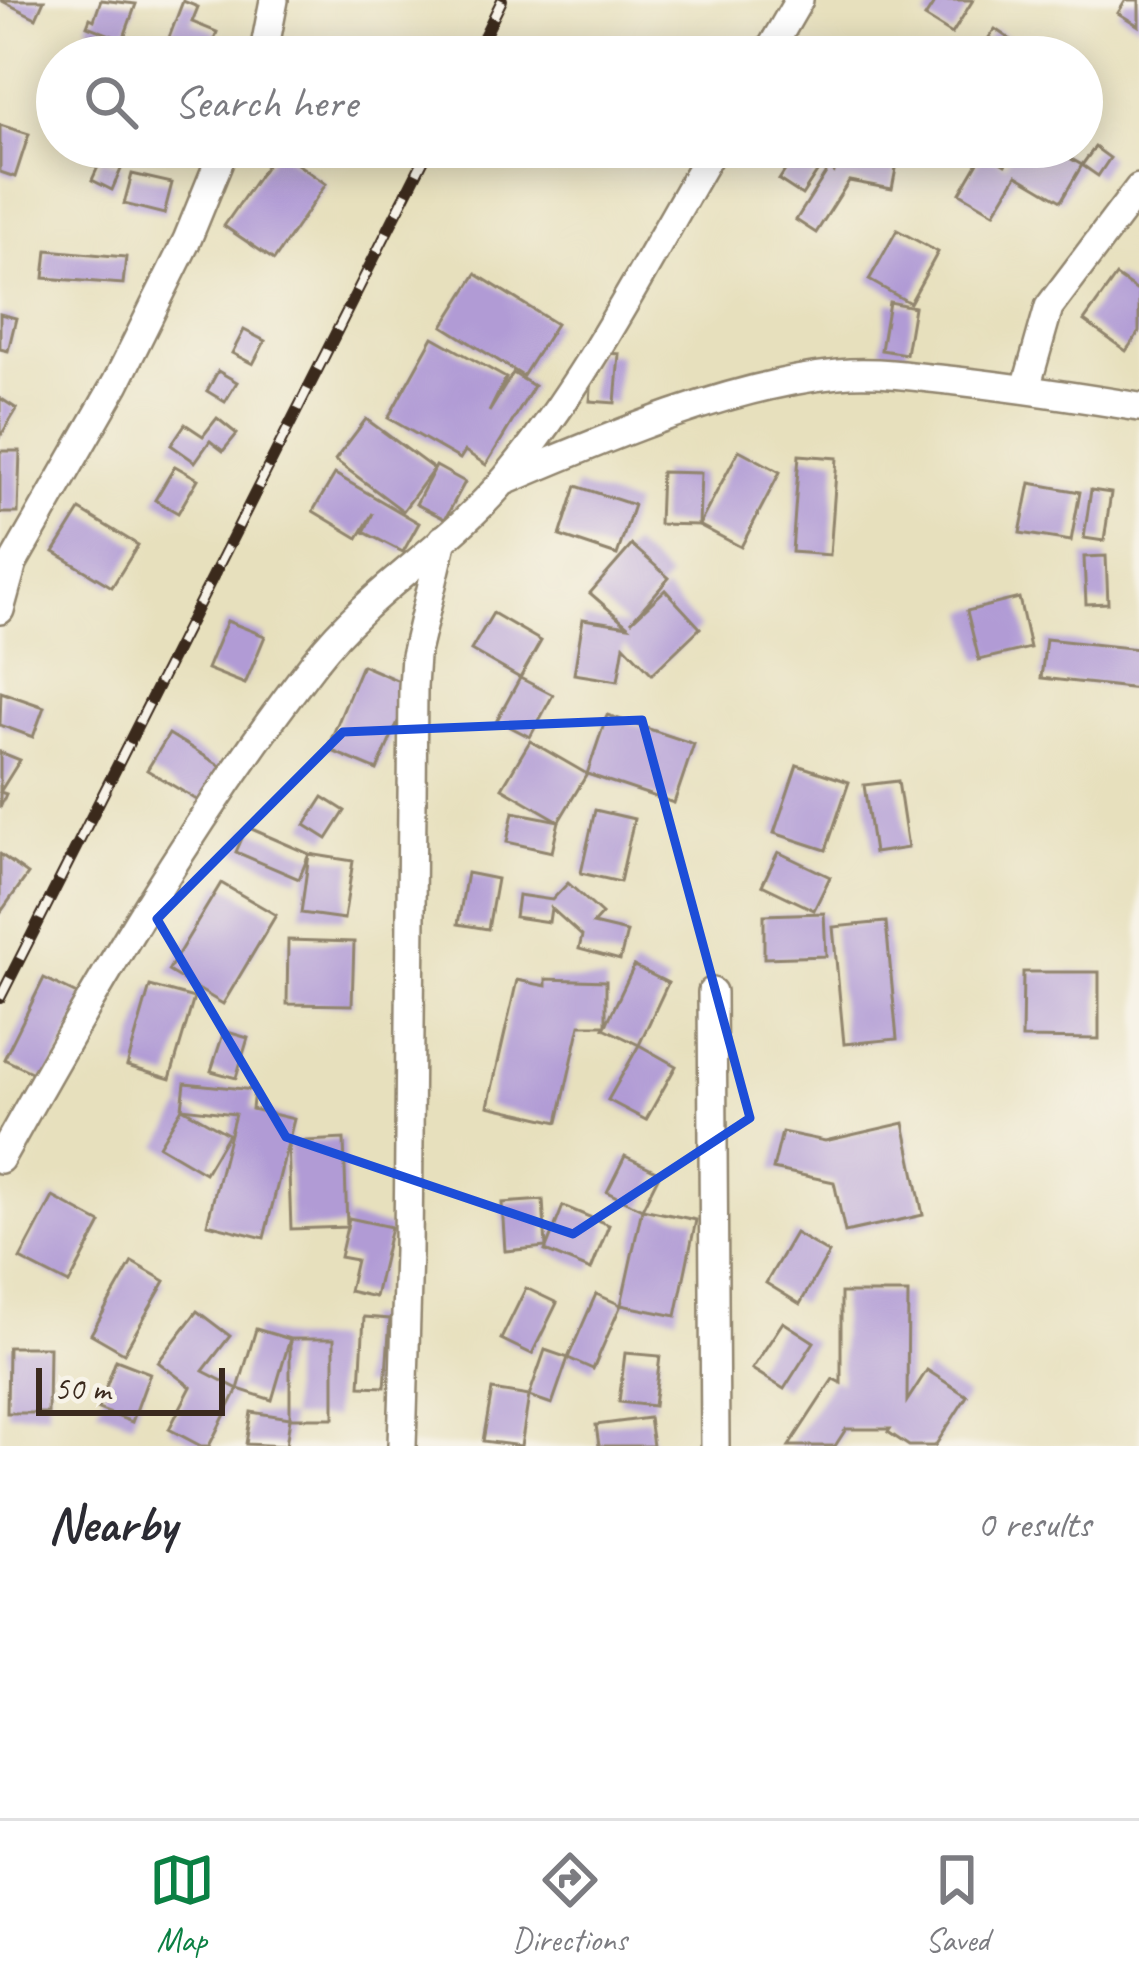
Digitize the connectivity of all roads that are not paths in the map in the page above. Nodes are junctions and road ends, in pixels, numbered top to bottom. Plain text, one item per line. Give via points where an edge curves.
1 (274, 0) edge
2 (799, 0) edge
3 (267, 36) edge
4 (778, 36) edge
5 (217, 168) edge
6 (702, 168) edge
7 (1139, 188) edge
8 (1026, 388) junction
9 (1139, 407) edge
10 (503, 481) junction
11 (443, 539) junction
12 (6, 563) edge
13 (0, 610) edge
14 (712, 992) dead end
15 (0, 1159) edge
16 (402, 1446) edge
17 (716, 1446) edge

1 - 3 street
2 - 4 street
5 - 12 street via 116,383
6 - 10 street via 561,406
7 - 8 street via 1049,308
8 - 9 street
8 - 10 street via 837,374 640,424
10 - 11 street
11 - 15 street via 362,606 199,820
11 - 16 street via 413,687
12 - 13 street
14 - 17 street

